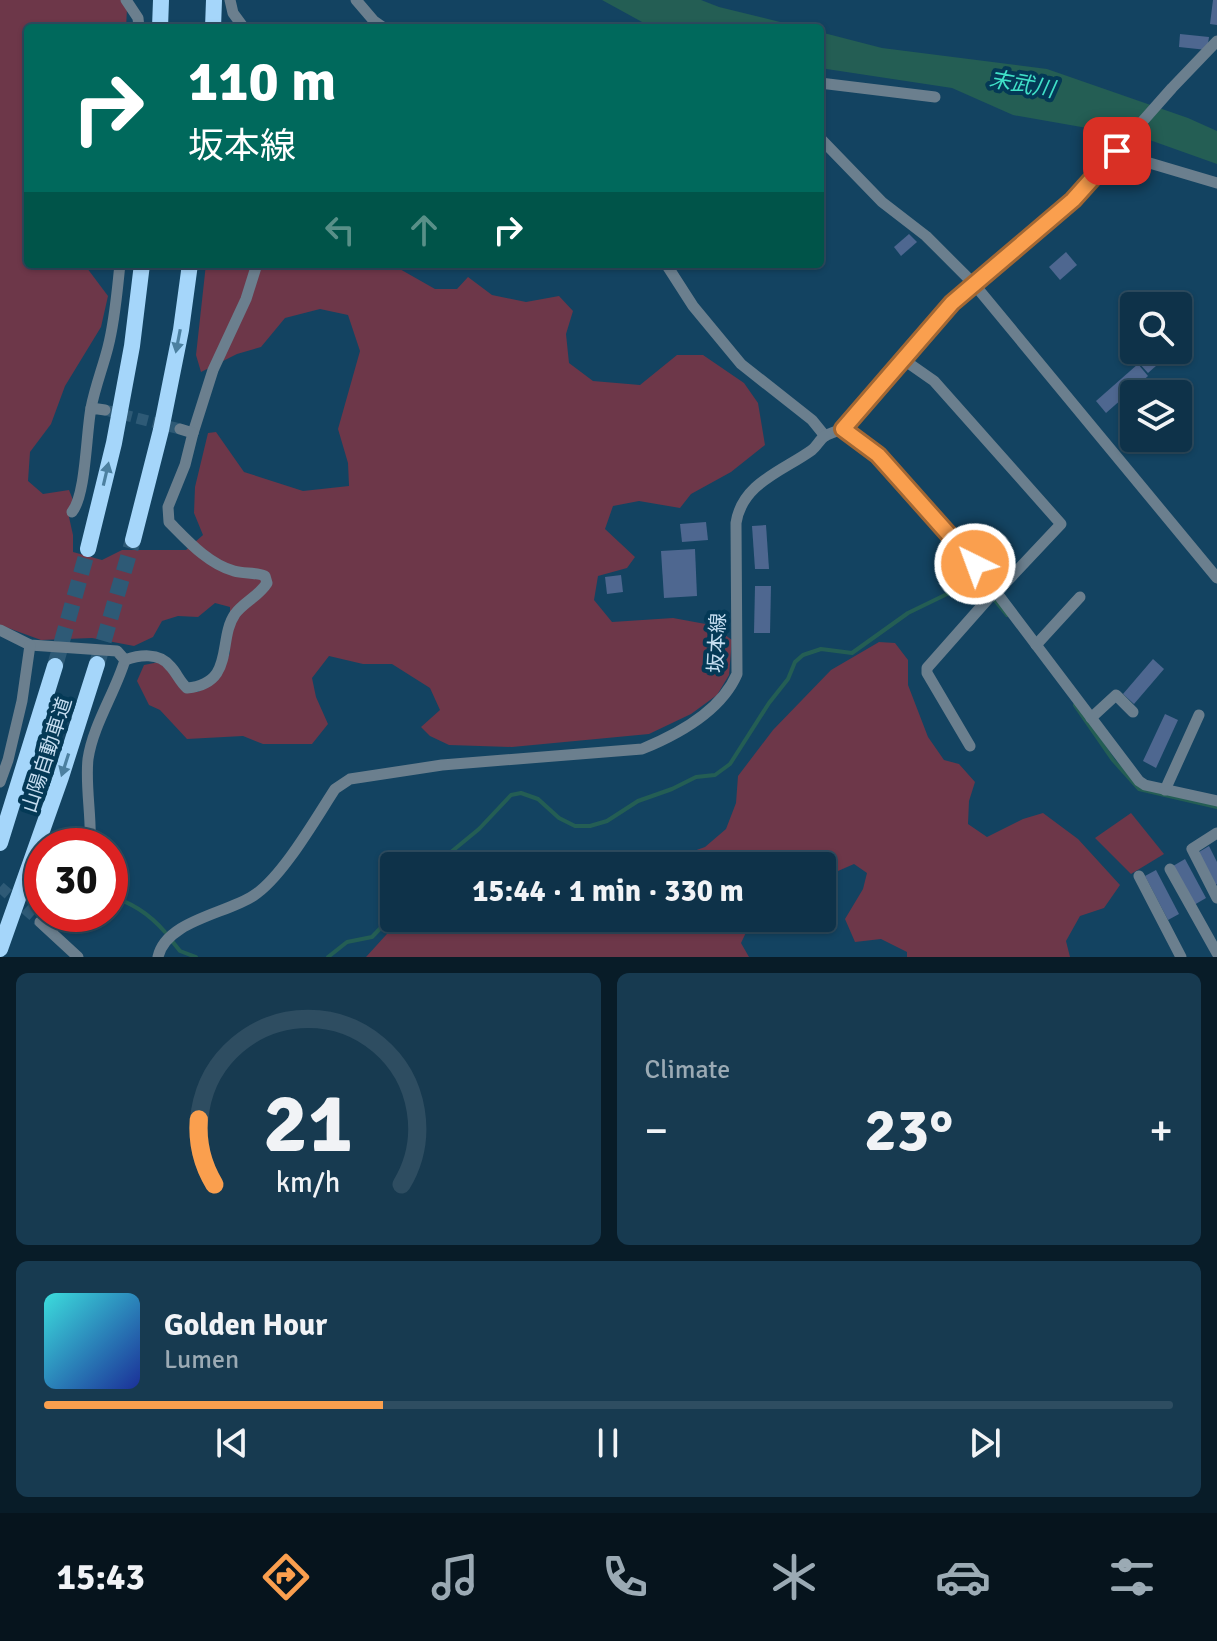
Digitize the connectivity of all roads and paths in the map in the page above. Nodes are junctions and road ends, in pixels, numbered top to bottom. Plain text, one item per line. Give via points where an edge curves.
1 (126, 0) edge
2 (161, 0) edge
3 (214, 0) edge
4 (230, 0) edge
5 (356, 0) edge
6 (139, 24) edge
7 (160, 24) edge
8 (213, 24) edge
9 (241, 24) edge
10 (378, 24) edge
11 (1217, 41) edge
12 (824, 83) edge
13 (935, 97) dead end
14 (824, 142) edge
15 (1120, 148) junction
16 (1217, 183) edge
17 (120, 268) edge
18 (142, 268) edge
19 (189, 268) edge
20 (256, 268) edge
21 (669, 268) edge
22 (974, 284) junction
23 (904, 360) junction
24 (91, 408) junction
25 (105, 410) tunnel mouth
26 (180, 429) tunnel mouth
27 (843, 429) junction
28 (193, 433) junction
29 (825, 436) junction
30 (72, 512) dead end
31 (133, 540) tunnel mouth
32 (88, 549) tunnel mouth
33 (1217, 578) edge
34 (993, 595) junction
35 (1080, 597) dead end
36 (0, 630) edge
37 (30, 645) junction
38 (1036, 645) junction
39 (125, 660) junction
40 (97, 664) tunnel mouth
41 (55, 666) tunnel mouth
42 (1133, 712) dead end
43 (1199, 715) dead end
44 (1091, 718) junction
45 (970, 746) dead end
46 (0, 782) edge
47 (1165, 790) junction
48 (1217, 801) edge
49 (91, 828) edge
50 (1217, 833) edge
51 (0, 843) edge
52 (1170, 869) dead end
53 (1139, 876) dead end
54 (1217, 898) edge
55 (51, 932) tunnel mouth
56 (0, 949) edge
57 (1217, 953) edge
58 (78, 957) edge
59 (158, 957) edge
60 (1181, 957) edge

1 - 6 street
2 - 7 highway
3 - 8 highway
4 - 9 street
5 - 10 street
11 - 15 street, 坂本線
12 - 13 street
14 - 22 street
15 - 16 street via 1126,156
15 - 22 street, 坂本線 via 1073,200
17 - 24 street via 108,348
32 -> 18 highway via 114,443
19 -> 31 highway via 161,430
20 - 28 street
21 - 29 street via 741,364
22 - 23 street, 坂本線
22 - 33 street
23 - 27 street, 坂本線
23 - 34 street via 934,381 1061,524
24 - 25 street
24 - 30 street via 82,488
26 - 28 street
27 - 29 street, 坂本線
27 - 34 street via 878,455
28 - 39 street via 168,507 169,522 215,563 265,576 267,583 233,617 221,664 197,687 187,688 158,657
29 - 59 street, 坂本線 via 759,484 738,509 737,674 721,701 642,749 442,765 350,779 335,789 271,882 234,906 180,928
34 - 38 street
34 - 45 street via 927,668
35 - 38 street
36 - 37 street
37 - 39 street via 117,651
37 - 46 street via 22,701
38 - 44 street
39 - 49 street via 88,761
40 -> 56 highway, 山陽自動車道
41 - 51 highway, 山陽自動車道
42 - 44 street via 1116,695
43 - 47 street
44 - 47 street via 1139,781
47 - 48 street
50 - 54 street via 1192,849
52 - 57 street
53 - 60 street
55 - 58 street

